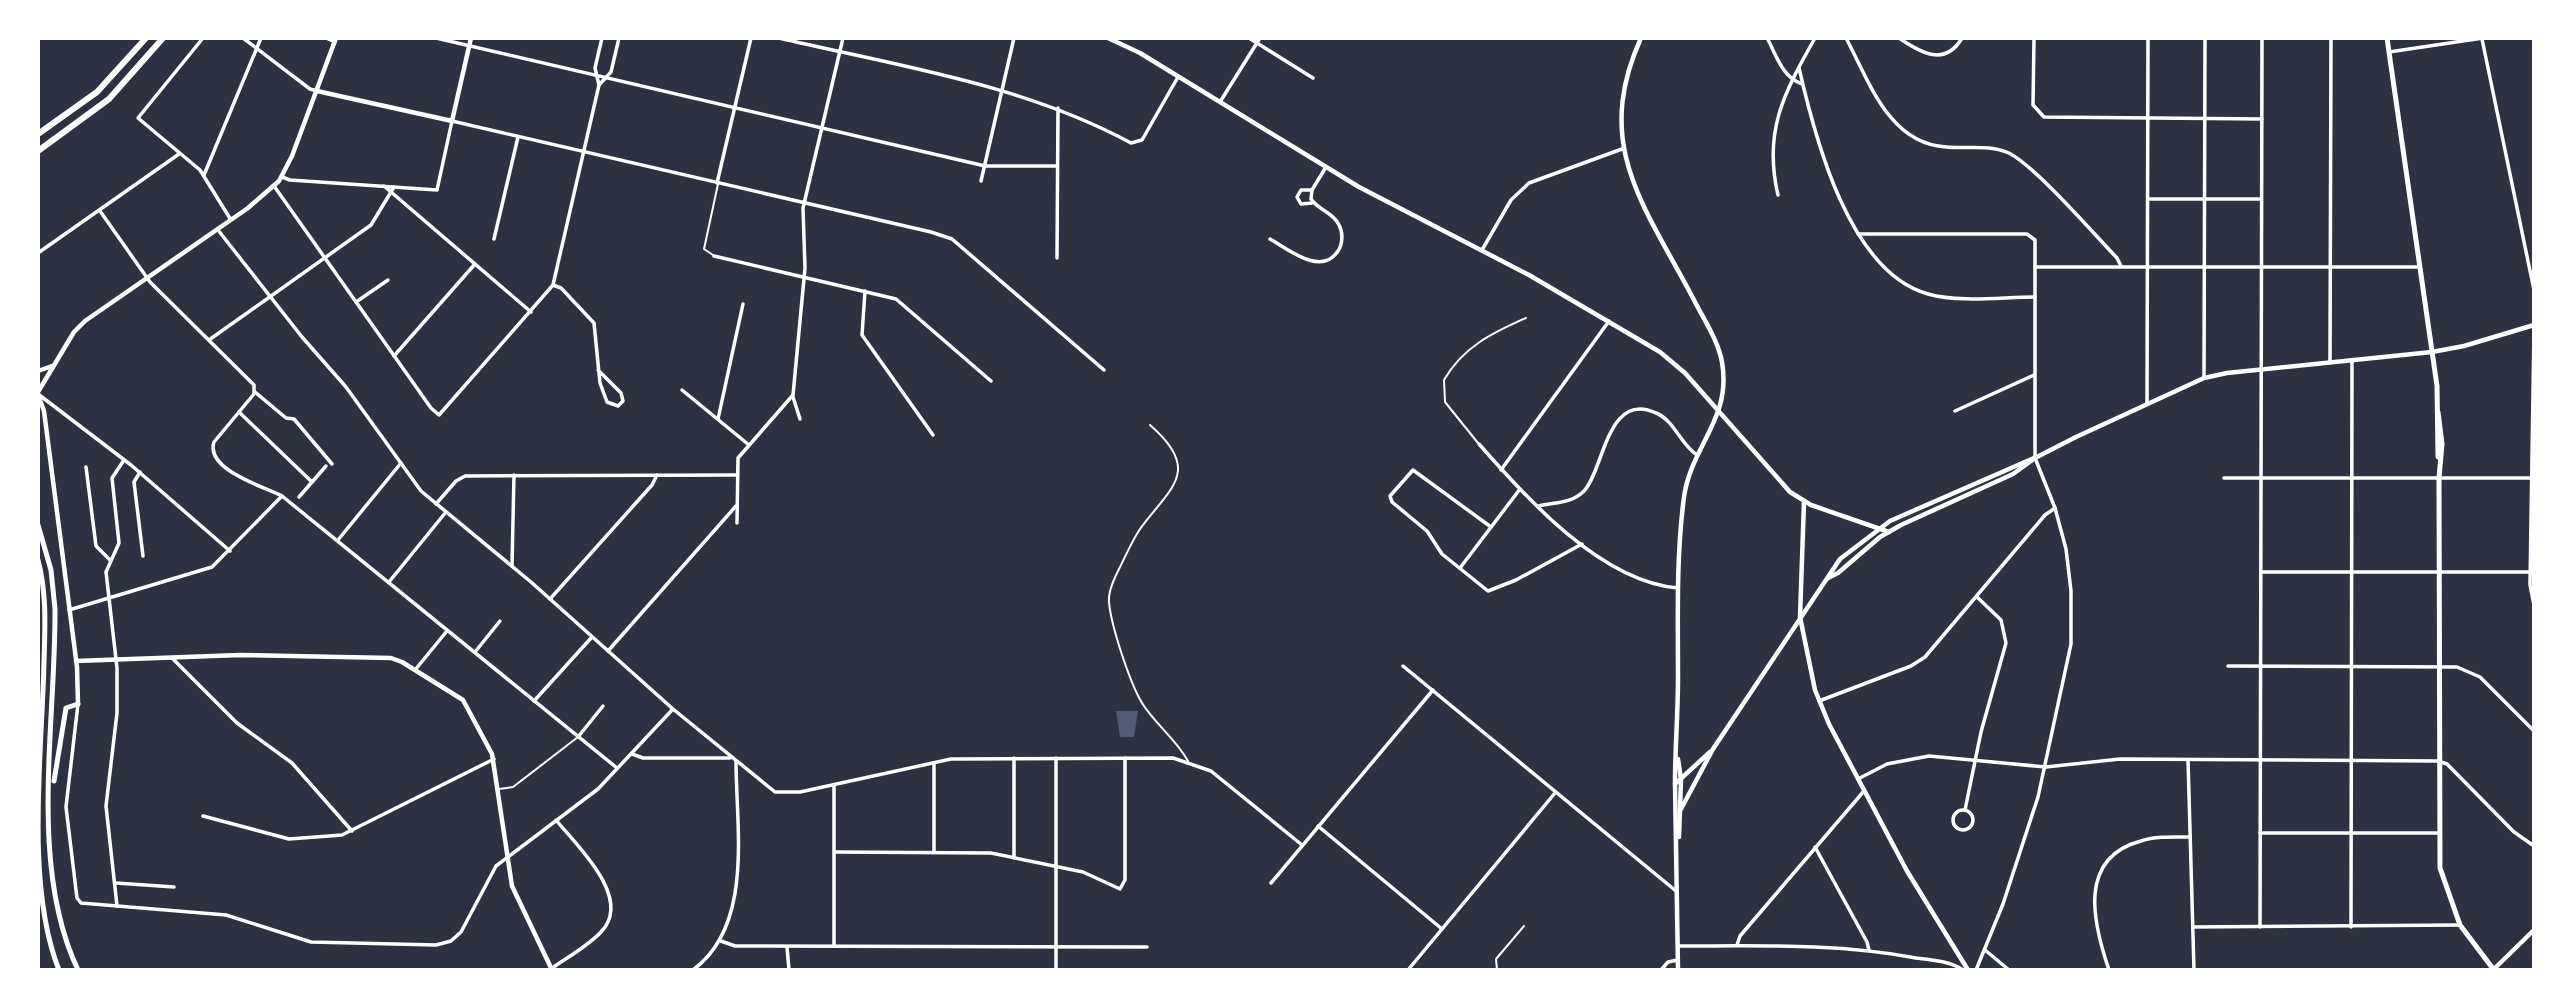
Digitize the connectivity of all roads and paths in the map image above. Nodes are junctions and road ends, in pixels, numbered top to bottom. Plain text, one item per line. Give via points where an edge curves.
1 (146, 38) edge
2 (163, 38) edge
3 (203, 38) edge
4 (243, 38) edge
5 (261, 38) edge
6 (326, 38) edge
7 (436, 38) edge
8 (471, 38) edge
9 (602, 38) edge
10 (619, 38) edge
11 (751, 38) edge
12 (779, 38) edge
13 (843, 38) edge
14 (1014, 38) edge
15 (1108, 38) edge
16 (1249, 38) edge
17 (1641, 38) edge
18 (1767, 38) edge
19 (1815, 38) edge
20 (1846, 38) edge
21 (1899, 38) edge
22 (1962, 38) edge
23 (2034, 38) edge
24 (2148, 38) edge
25 (2205, 38) edge
26 (2262, 38) edge
27 (2331, 38) edge
28 (2387, 38) edge
29 (2483, 39) edge
30 (335, 40) edge
31 (1258, 41) edge
32 (469, 46) junction
33 (257, 49) junction
34 (840, 52) junction
35 (2389, 52) junction
36 (1798, 68) junction
37 (597, 76) junction
38 (1178, 77) junction
39 (606, 78) junction
40 (1313, 78) dead end
41 (1792, 80) junction
42 (1802, 84) junction
43 (599, 85) junction
44 (1002, 90) junction
45 (317, 91) junction
46 (1220, 102) junction
47 (734, 107) junction
48 (1058, 108) junction
49 (2148, 119) junction
50 (2205, 119) junction
51 (2262, 119) junction
52 (452, 121) junction
53 (822, 128) junction
54 (38, 133) edge
55 (517, 137) junction
56 (1622, 149) junction
57 (38, 151) edge
58 (584, 152) junction
59 (179, 154) junction
60 (985, 166) junction
61 (1056, 166) junction
62 (1326, 167) junction
63 (204, 175) junction
64 (282, 177) junction
65 (981, 181) dead end
66 (718, 183) junction
67 (384, 186) junction
68 (274, 187) junction
69 (394, 187) junction
70 (1312, 190) junction
71 (391, 192) junction
72 (1778, 195) dead end
73 (2148, 199) junction
74 (2205, 199) junction
75 (2262, 199) junction
76 (804, 203) junction
77 (1312, 203) junction
78 (100, 211) junction
79 (231, 220) junction
80 (217, 229) junction
81 (1858, 234) junction
82 (494, 239) dead end
83 (1270, 239) dead end
84 (1482, 250) junction
85 (38, 253) edge
86 (715, 256) joint
87 (324, 257) junction
88 (1056, 258) dead end
89 (475, 264) junction
90 (2035, 267) junction
91 (2121, 267) junction
92 (2148, 267) junction
93 (2420, 267) junction
94 (2204, 268) junction
95 (2262, 268) junction
96 (2330, 268) junction
97 (804, 277) junction
98 (147, 278) junction
99 (388, 280) dead end
100 (553, 285) junction
101 (2533, 290) edge
102 (865, 291) junction
103 (270, 297) junction
104 (2035, 297) junction
105 (356, 302) junction
106 (743, 304) dead end
107 (531, 312) junction
108 (1526, 318) dead end
109 (1609, 321) junction
110 (2533, 327) edge
111 (209, 340) junction
112 (2432, 352) junction
113 (394, 356) junction
114 (57, 360) junction
115 (2352, 360) junction
116 (2330, 362) junction
117 (2261, 369) junction
118 (598, 370) junction
119 (1104, 370) dead end
120 (38, 371) edge
121 (2034, 375) junction
122 (2204, 379) junction
123 (991, 381) dead end
124 (682, 390) dead end
125 (255, 392) junction
126 (38, 393) edge
127 (793, 395) junction
128 (2147, 405) junction
129 (1955, 411) dead end
130 (239, 412) junction
131 (1719, 414) junction
132 (718, 419) junction
133 (800, 419) dead end
134 (1150, 425) dead end
135 (933, 435) dead end
136 (1479, 444) joint
137 (749, 445) junction
138 (1697, 456) junction
139 (2035, 458) junction
140 (124, 460) junction
141 (401, 463) junction
142 (332, 464) dead end
143 (326, 466) dead end
144 (86, 467) dead end
145 (1501, 470) junction
146 (140, 472) junction
147 (514, 475) junction
148 (657, 475) junction
149 (737, 475) junction
150 (2224, 478) dead end
151 (2261, 478) junction
152 (2352, 478) junction
153 (2439, 478) junction
154 (2532, 478) edge
155 (312, 482) junction
156 (1520, 489) junction
157 (282, 496) junction
158 (299, 497) dead end
159 (1804, 502) junction
160 (436, 504) junction
161 (737, 506) junction
162 (1539, 506) junction
163 (2055, 508) junction
164 (446, 512) junction
165 (737, 523) dead end
166 (38, 525) edge
167 (1491, 527) junction
168 (1881, 527) junction
169 (1889, 532) junction
170 (338, 541) junction
171 (1582, 544) junction
172 (230, 551) junction
173 (142, 556) dead end
174 (38, 560) edge
175 (110, 560) junction
176 (512, 565) junction
177 (1460, 568) junction
178 (2261, 572) junction
179 (2351, 572) junction
180 (2438, 572) junction
181 (2532, 572) edge
182 (1828, 578) junction
183 (389, 582) junction
184 (1678, 588) junction
185 (1977, 597) junction
186 (110, 599) junction
187 (550, 599) junction
188 (2533, 605) edge
189 (69, 610) junction
190 (1800, 617) junction
191 (500, 621) dead end
192 (448, 630) junction
193 (592, 637) junction
194 (608, 651) junction
195 (475, 652) junction
196 (173, 659) junction
197 (116, 660) junction
198 (76, 661) junction
199 (1403, 666) dead end
200 (2228, 666) dead end
201 (2261, 666) junction
202 (2351, 666) junction
203 (2438, 666) junction
204 (415, 670) junction
205 (1433, 690) junction
206 (534, 701) junction
207 (1819, 701) junction
208 (78, 704) junction
209 (603, 706) dead end
210 (38, 707) edge
211 (673, 709) junction
212 (2533, 731) edge
213 (578, 737) junction
214 (42, 741) junction
215 (1713, 748) junction
216 (632, 754) junction
217 (1014, 758) junction
218 (1056, 758) junction
219 (1125, 758) junction
220 (1678, 758) junction
221 (1976, 758) junction
222 (494, 759) junction
223 (734, 760) junction
224 (2188, 760) junction
225 (2260, 760) junction
226 (1188, 761) junction
227 (2351, 761) junction
228 (2438, 761) junction
229 (934, 762) junction
230 (2046, 766) junction
231 (617, 768) junction
232 (1681, 779) junction
233 (1858, 779) junction
234 (1675, 783) junction
235 (834, 785) junction
236 (498, 789) junction
237 (1864, 791) junction
238 (1555, 793) junction
239 (50, 798) junction
240 (1681, 809) junction
241 (1965, 810) junction
242 (203, 816) dead end
243 (556, 820) junction
244 (1318, 826) junction
245 (352, 831) junction
246 (2260, 833) junction
247 (2351, 833) junction
248 (2438, 833) junction
249 (2190, 837) junction
250 (1678, 839) junction
251 (1302, 845) junction
252 (2533, 846) edge
253 (1815, 847) junction
254 (835, 852) junction
255 (934, 852) junction
256 (508, 856) junction
257 (1014, 858) junction
258 (1056, 866) junction
259 (116, 883) junction
260 (1271, 883) dead end
261 (174, 887) dead end
262 (1678, 892) junction
263 (117, 907) junction
264 (2460, 925) junction
265 (1524, 926) dead end
266 (2193, 927) junction
267 (2260, 927) junction
268 (2351, 927) junction
269 (1442, 929) junction
270 (2533, 930) edge
271 (721, 941) junction
272 (834, 946) junction
273 (1678, 946) junction
274 (1737, 946) junction
275 (786, 947) junction
276 (1056, 947) junction
277 (1147, 947) dead end
278 (1869, 950) junction
279 (1985, 950) junction
280 (1678, 960) junction
281 (552, 969) edge
282 (2494, 969) edge
283 (59, 970) edge
284 (78, 970) edge
285 (694, 970) edge
286 (789, 970) edge
287 (1056, 970) edge
288 (1408, 970) edge
289 (1497, 970) edge
290 (1661, 970) edge
291 (1678, 970) edge
292 (1966, 970) edge
293 (1976, 970) edge
294 (2009, 970) edge
295 (2109, 970) edge
296 (2194, 970) edge

1 - 54 highway via 104,85
2 - 57 highway via 108,99
3 - 59 street via 138,118
4 - 33 street
5 - 33 street
6 - 30 street
7 - 32 street
8 - 32 main road
9 - 37 street
10 - 39 street
11 - 47 street
12 - 34 street
13 - 34 street
14 - 44 street
15 - 38 main road
16 - 31 street
17 - 56 main road via 1621,97
18 - 41 street
19 - 36 street
20 - 91 street via 1886,111 1903,131 1934,146 1990,148 2014,156
21 - 22 street via 1936,56 1951,52
23 - 49 street via 2035,110 2049,119
24 - 49 street
25 - 50 street
26 - 51 street
27 - 96 street
28 - 35 highway
29 - 35 street
29 - 101 street
30 - 45 main road
31 - 40 street
31 - 46 street
32 - 37 street
32 - 52 main road
33 - 45 street
33 - 63 street
34 - 44 street
34 - 53 street
35 - 93 highway
36 - 41 street
36 - 42 street
37 - 39 street
37 - 43 street
38 - 46 main road
38 - 48 street via 1142,139 1135,143
39 - 43 street
39 - 47 street
41 - 42 street
41 - 72 street via 1773,139
42 - 81 street via 1825,158
43 - 58 street
44 - 48 street
44 - 60 street
45 - 52 main road
45 - 64 main road
46 - 62 main road
47 - 53 street
47 - 66 street
48 - 61 street
49 - 50 street
49 - 73 street
50 - 51 street
50 - 74 street
51 - 75 street
52 - 55 street
52 - 69 street via 437,190
53 - 60 street
53 - 76 street
55 - 58 street
55 - 82 street
56 - 84 street via 1529,183 1511,200
56 - 131 main road via 1635,187 1718,348 1724,384
58 - 66 street
58 - 100 street
59 - 63 street
59 - 78 street
60 - 61 street
60 - 65 street
61 - 88 street
62 - 70 street
62 - 84 main road
63 - 79 street
64 - 67 street
64 - 68 main road
66 - 76 street
66 - 86 lane via 704,249
67 - 69 street
67 - 71 street
68 - 79 main road
68 - 87 street
69 - 71 street
70 - 77 street
70 - 77 street via 1301,190 1297,197 1301,204
71 - 87 street via 371,225
71 - 89 street
73 - 74 street
73 - 92 street
74 - 75 street
74 - 94 street
75 - 95 street
76 - 97 street
76 - 119 street via 950,237
77 - 83 street via 1340,227 1337,253 1313,262
78 - 85 street
78 - 98 street
79 - 80 main road
80 - 98 main road
80 - 103 street
81 - 90 street via 2032,235
81 - 104 street via 1885,269 1922,292
84 - 109 main road
86 - 97 street
87 - 103 street
87 - 105 street
89 - 107 street
89 - 113 street
90 - 91 street
90 - 104 street
91 - 92 street
92 - 94 street
92 - 128 street
93 - 96 street
93 - 112 highway
94 - 95 street
94 - 122 street
95 - 96 street
95 - 117 street
96 - 116 street
97 - 102 street
97 - 127 street
98 - 111 street
98 - 114 main road via 80,326
99 - 105 street
100 - 107 street
100 - 118 street via 592,318
102 - 123 street via 899,300
102 - 135 street via 864,337
103 - 111 street
103 - 141 street via 346,387
104 - 121 street
105 - 113 street
106 - 132 street
107 - 113 street via 441,414 431,408
108 - 136 lane via 1472,347 1444,380 1445,402
109 - 131 main road via 1674,362
109 - 145 street
110 - 112 main road
110 - 154 street
111 - 125 street via 252,383
112 - 115 main road
112 - 153 highway
114 - 120 main road
114 - 126 main road
115 - 116 main road
115 - 152 street
116 - 117 main road
117 - 122 main road
117 - 151 street
118 - 118 street via 607,402 618,406 623,401 621,393
121 - 129 street
121 - 139 street
122 - 128 main road
124 - 132 street
125 - 130 street
125 - 142 street via 286,418 294,419
126 - 140 street
126 - 189 main road
127 - 133 street
127 - 137 street
128 - 139 main road
130 - 155 street
130 - 157 street via 213,444 214,455 245,481
131 - 138 main road
131 - 159 main road via 1777,482
132 - 137 street
134 - 226 lane via 1174,454 1179,474 1172,492 1131,545 1109,601 1127,669 1142,703
136 - 145 street
137 - 149 street via 738,458
138 - 162 street via 1661,415 1633,412 1610,432 1584,491 1567,501
138 - 184 main road via 1685,495
139 - 163 street
139 - 168 main road
139 - 169 main road via 2013,474
140 - 146 street
140 - 175 street via 112,478 119,543
141 - 160 street
141 - 170 street
143 - 155 street
144 - 175 street via 96,545
145 - 156 street
146 - 172 street
146 - 173 street via 134,482
147 - 148 street
147 - 160 street via 461,477
147 - 176 street
148 - 149 street
148 - 187 street
149 - 161 street
150 - 151 street
151 - 152 street
151 - 178 street
152 - 153 street
152 - 179 street
153 - 154 street
153 - 180 highway
154 - 181 street
155 - 158 street
156 - 162 street
156 - 167 street
157 - 170 street
157 - 172 street
159 - 168 main road
159 - 190 main road
160 - 164 street
161 - 165 street
161 - 194 street
162 - 171 street
163 - 185 street
163 - 230 street via 2069,565 2072,631
164 - 176 street
164 - 183 street
166 - 239 highway via 51,570 55,609
167 - 177 street
167 - 177 street via 1413,470 1390,498
168 - 169 main road
168 - 182 main road via 1840,559
169 - 182 main road
170 - 183 street
171 - 177 street via 1494,591
171 - 184 street via 1623,574
172 - 186 street via 212,567
174 - 214 highway via 46,618
175 - 186 street via 106,572
176 - 187 street
178 - 179 street
178 - 201 street
179 - 180 street
179 - 202 street
180 - 181 street
180 - 203 highway
181 - 188 street
182 - 190 main road
183 - 192 street
184 - 220 main road
185 - 207 street via 1916,663
185 - 221 street via 2000,618 2006,638
186 - 189 street
186 - 197 street
187 - 193 street
189 - 198 main road
190 - 207 main road
190 - 215 main road
191 - 195 street
192 - 195 street
192 - 204 street
193 - 194 street
193 - 206 street
194 - 211 street
195 - 206 street
196 - 197 main road
196 - 204 main road via 240,655 391,658
196 - 245 street via 237,723 292,763
197 - 198 main road
197 - 259 street via 117,713 106,806
198 - 208 main road
199 - 205 street
200 - 201 street
201 - 202 street
201 - 225 street
202 - 203 street
202 - 227 street
203 - 212 street via 2480,677
203 - 228 highway
204 - 222 main road via 465,702
205 - 238 street
205 - 244 street
206 - 213 street
207 - 233 main road
208 - 239 highway via 66,708
208 - 263 street via 66,807 77,898 83,904
209 - 213 street
210 - 214 highway
211 - 216 street
211 - 223 street
213 - 231 street
213 - 236 lane via 513,787
214 - 283 highway via 41,897
215 - 232 main road
215 - 240 main road
216 - 223 street
216 - 231 street
217 - 218 street
217 - 229 street
217 - 257 street
218 - 219 street
218 - 258 street
219 - 226 street
219 - 258 street via 1124,886 1116,889 1094,876
220 - 232 main road
220 - 234 main road
221 - 230 street
221 - 233 street via 1906,759
221 - 241 street
222 - 236 main road
222 - 245 street
223 - 235 street via 781,794
223 - 271 street via 736,893
224 - 225 street
224 - 230 street via 2120,759
224 - 249 street
225 - 227 street
225 - 246 street
226 - 251 street via 1230,785
227 - 228 street
227 - 247 street
228 - 248 highway
228 - 252 street via 2447,764
229 - 235 street
229 - 255 street
230 - 279 street via 2024,845
231 - 243 street via 598,789
232 - 234 main road
232 - 240 main road
233 - 237 main road
234 - 250 main road
235 - 254 street
236 - 256 main road
237 - 253 street
237 - 292 main road
238 - 262 street
238 - 269 street
239 - 284 highway via 54,896
240 - 250 main road
241 - 241 street via 1953,819 1961,830 1973,822
242 - 245 street via 289,839
243 - 256 street
243 - 281 street via 600,875 611,904 610,919 602,932
244 - 251 street
244 - 269 street
246 - 247 street
246 - 267 street
247 - 248 street
247 - 268 street
248 - 264 highway via 2442,876
249 - 266 street
249 - 295 street via 2138,841 2116,854 2103,870 2093,903
250 - 262 main road
251 - 260 street
253 - 274 street via 1740,936
253 - 278 street
254 - 255 street
254 - 272 street
255 - 257 street
256 - 263 street via 490,875 461,932 441,945 311,942 226,915
256 - 281 main road via 512,886
257 - 258 street
258 - 276 street
259 - 261 street
259 - 263 street
262 - 273 main road
264 - 268 street
264 - 282 highway
265 - 289 lane via 1496,959
266 - 267 street
266 - 296 street
267 - 268 street
269 - 288 street
270 - 282 main road
271 - 275 street via 729,946
271 - 285 street
272 - 275 street
272 - 276 street
273 - 274 street
273 - 280 main road
274 - 278 street
275 - 286 street
276 - 277 street
276 - 287 street
278 - 292 street
279 - 293 street
279 - 294 street
280 - 290 street via 1668,961
280 - 291 main road

